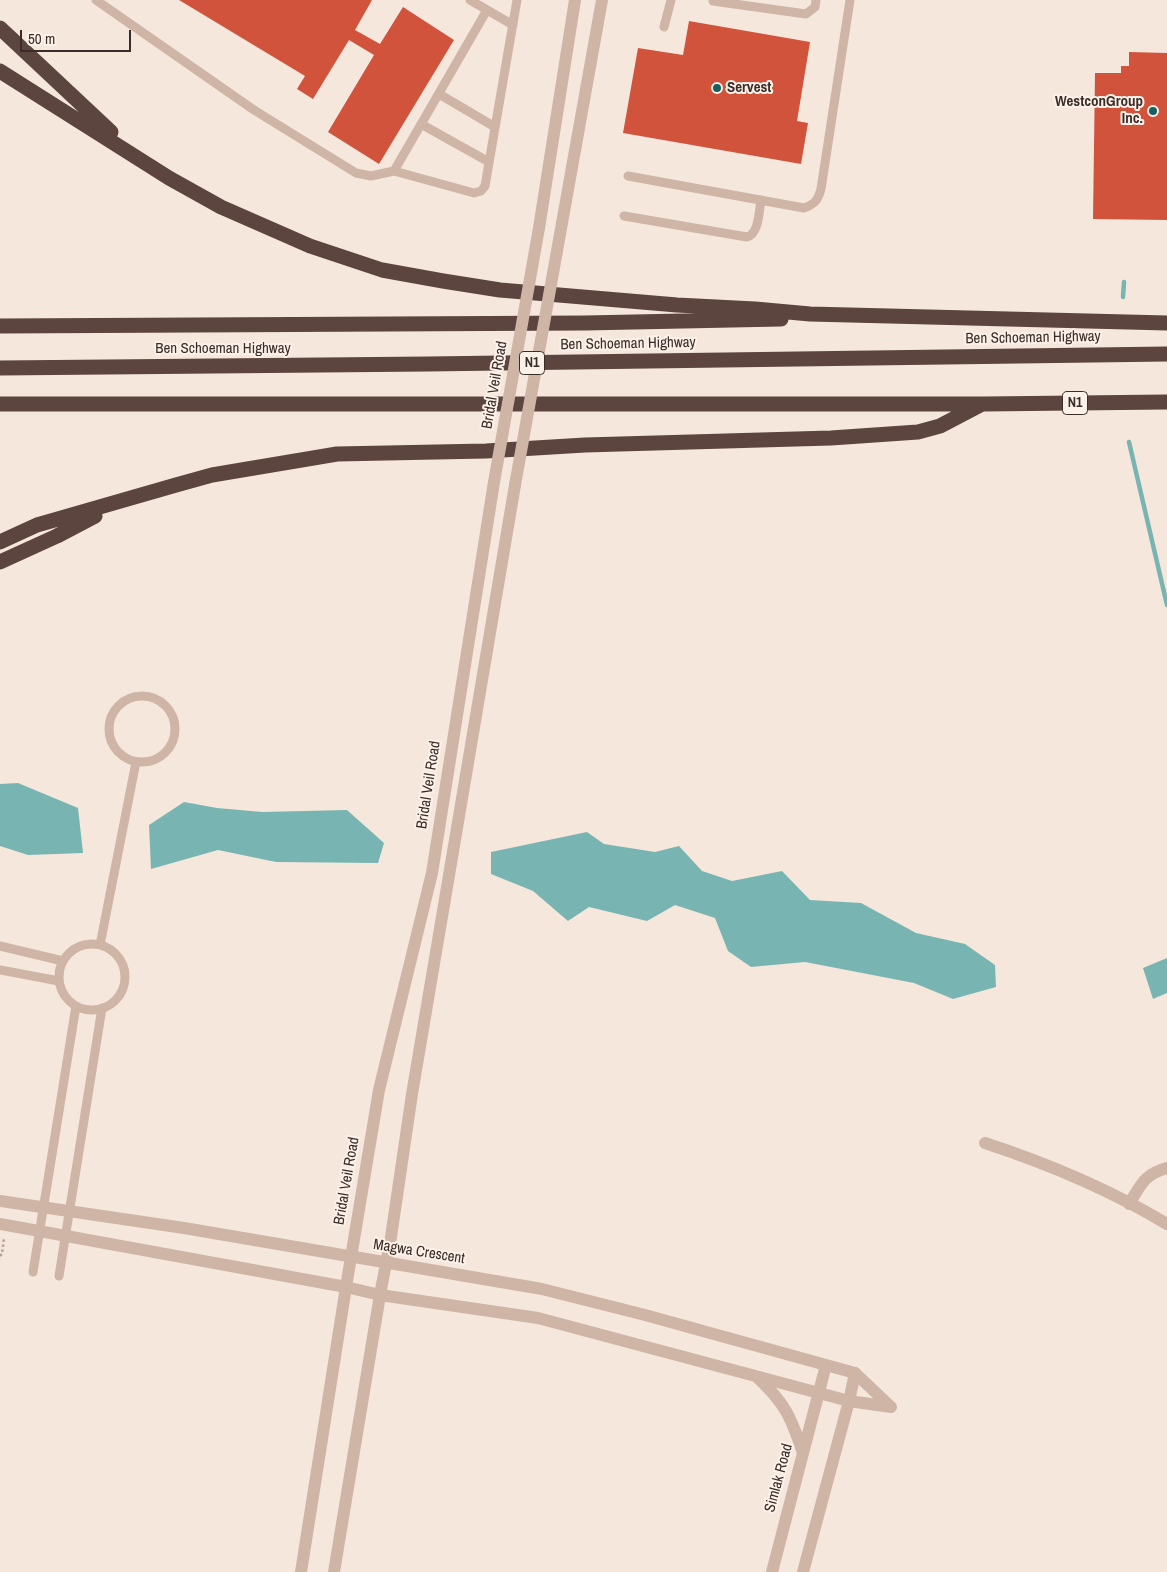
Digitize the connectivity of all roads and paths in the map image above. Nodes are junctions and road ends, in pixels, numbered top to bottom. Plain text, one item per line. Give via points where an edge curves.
1 (96, 0) edge
2 (470, 0) edge
3 (517, 0) edge
4 (575, 0) edge
5 (603, 0) edge
6 (671, 0) edge
7 (816, 0) edge
8 (850, 0) edge
9 (713, 1) edge
10 (488, 10) junction
11 (513, 25) junction
12 (664, 27) dead end
13 (0, 28) edge
14 (0, 71) edge
15 (439, 94) junction
16 (422, 124) junction
17 (495, 127) junction
18 (489, 162) junction
19 (394, 171) junction
20 (628, 176) dead end
21 (169, 178) junction
22 (761, 200) junction
23 (624, 216) dead end
24 (896, 317) junction
25 (1167, 323) edge
26 (0, 326) edge
27 (1167, 354) edge
28 (0, 368) edge
29 (1167, 402) edge
30 (0, 404) edge
31 (984, 404) junction
32 (123, 501) junction
33 (0, 542) edge
34 (0, 562) edge
35 (136, 762) junction
36 (100, 945) junction
37 (0, 946) edge
38 (63, 961) junction
39 (0, 970) edge
40 (59, 981) junction
41 (76, 1006) junction
42 (102, 1008) junction
43 (985, 1143) dead end
44 (1167, 1168) edge
45 (0, 1201) edge
46 (1129, 1204) junction
47 (44, 1208) junction
48 (69, 1212) junction
49 (0, 1224) edge
50 (1167, 1224) edge
51 (40, 1232) junction
52 (65, 1237) junction
53 (350, 1257) junction
54 (386, 1264) junction
55 (33, 1272) dead end
56 (59, 1276) dead end
57 (346, 1287) junction
58 (380, 1296) junction
59 (826, 1365) junction
60 (855, 1373) junction
61 (756, 1376) junction
62 (818, 1393) junction
63 (849, 1401) junction
64 (803, 1453) junction
65 (301, 1572) edge
66 (334, 1572) edge
67 (772, 1572) edge
68 (803, 1572) edge

1 - 19 lane via 254,110 356,173 371,176
2 - 10 lane
3 - 11 lane
4 - 53 street, Bridal Veil Road, bridge via 432,873 379,1090
5 - 54 street, bridge via 515,485
6 - 12 lane
7 - 9 lane via 815,7 806,14
8 - 22 lane via 818,200 804,208
10 - 11 lane
10 - 15 lane
11 - 17 lane
13 - 21 highway via 102,125
14 - 21 highway
15 - 16 lane
15 - 17 lane
16 - 18 lane
16 - 19 lane
17 - 18 lane
18 - 19 lane via 485,186 474,193
20 - 22 lane
21 - 24 highway via 221,207 310,246 382,270 500,290 810,314
22 - 23 lane via 755,231 750,237
24 - 25 highway
24 - 26 highway via 585,323
27 - 28 highway, Ben Schoeman Highway / N1
29 - 31 highway, N1
30 - 31 highway, N1
31 - 32 highway via 940,426 918,432 832,438 337,454 212,476
32 - 33 highway via 38,525
32 - 34 highway
35 - 35 lane via 122,755 112,743 110,722 113,713 124,702 139,696 150,697 168,709 174,720 173,742 158,758
35 - 36 lane
36 - 38 lane via 78,947
36 - 42 lane via 118,958 124,968 125,979 116,1000
37 - 38 lane
38 - 40 lane
39 - 40 lane
40 - 41 lane via 68,1000
41 - 42 lane via 86,1010
41 - 47 lane
42 - 48 lane
43 - 46 street via 1075,1178
44 - 46 street via 1145,1178
45 - 47 street, Magwa Crescent
46 - 50 street
47 - 48 street, Magwa Crescent
47 - 51 lane
48 - 52 lane
48 - 53 street, Magwa Crescent
49 - 51 street
51 - 52 street
51 - 55 lane
52 - 56 lane
52 - 57 street
53 - 54 street, Magwa Crescent
53 - 57 street, Bridal Veil Road
54 - 58 street
54 - 59 street, Magwa Crescent via 542,1289
57 - 58 street
57 - 65 street, Bridal Veil Road
58 - 61 street via 538,1318
58 - 66 street
59 - 60 street, Magwa Crescent
59 - 62 street, Simlak Road
60 - 63 street
60 - 63 street via 891,1407
61 - 62 street
61 - 64 street via 788,1411
62 - 63 street
62 - 64 street, Simlak Road
63 - 68 street
64 - 67 street, Simlak Road

